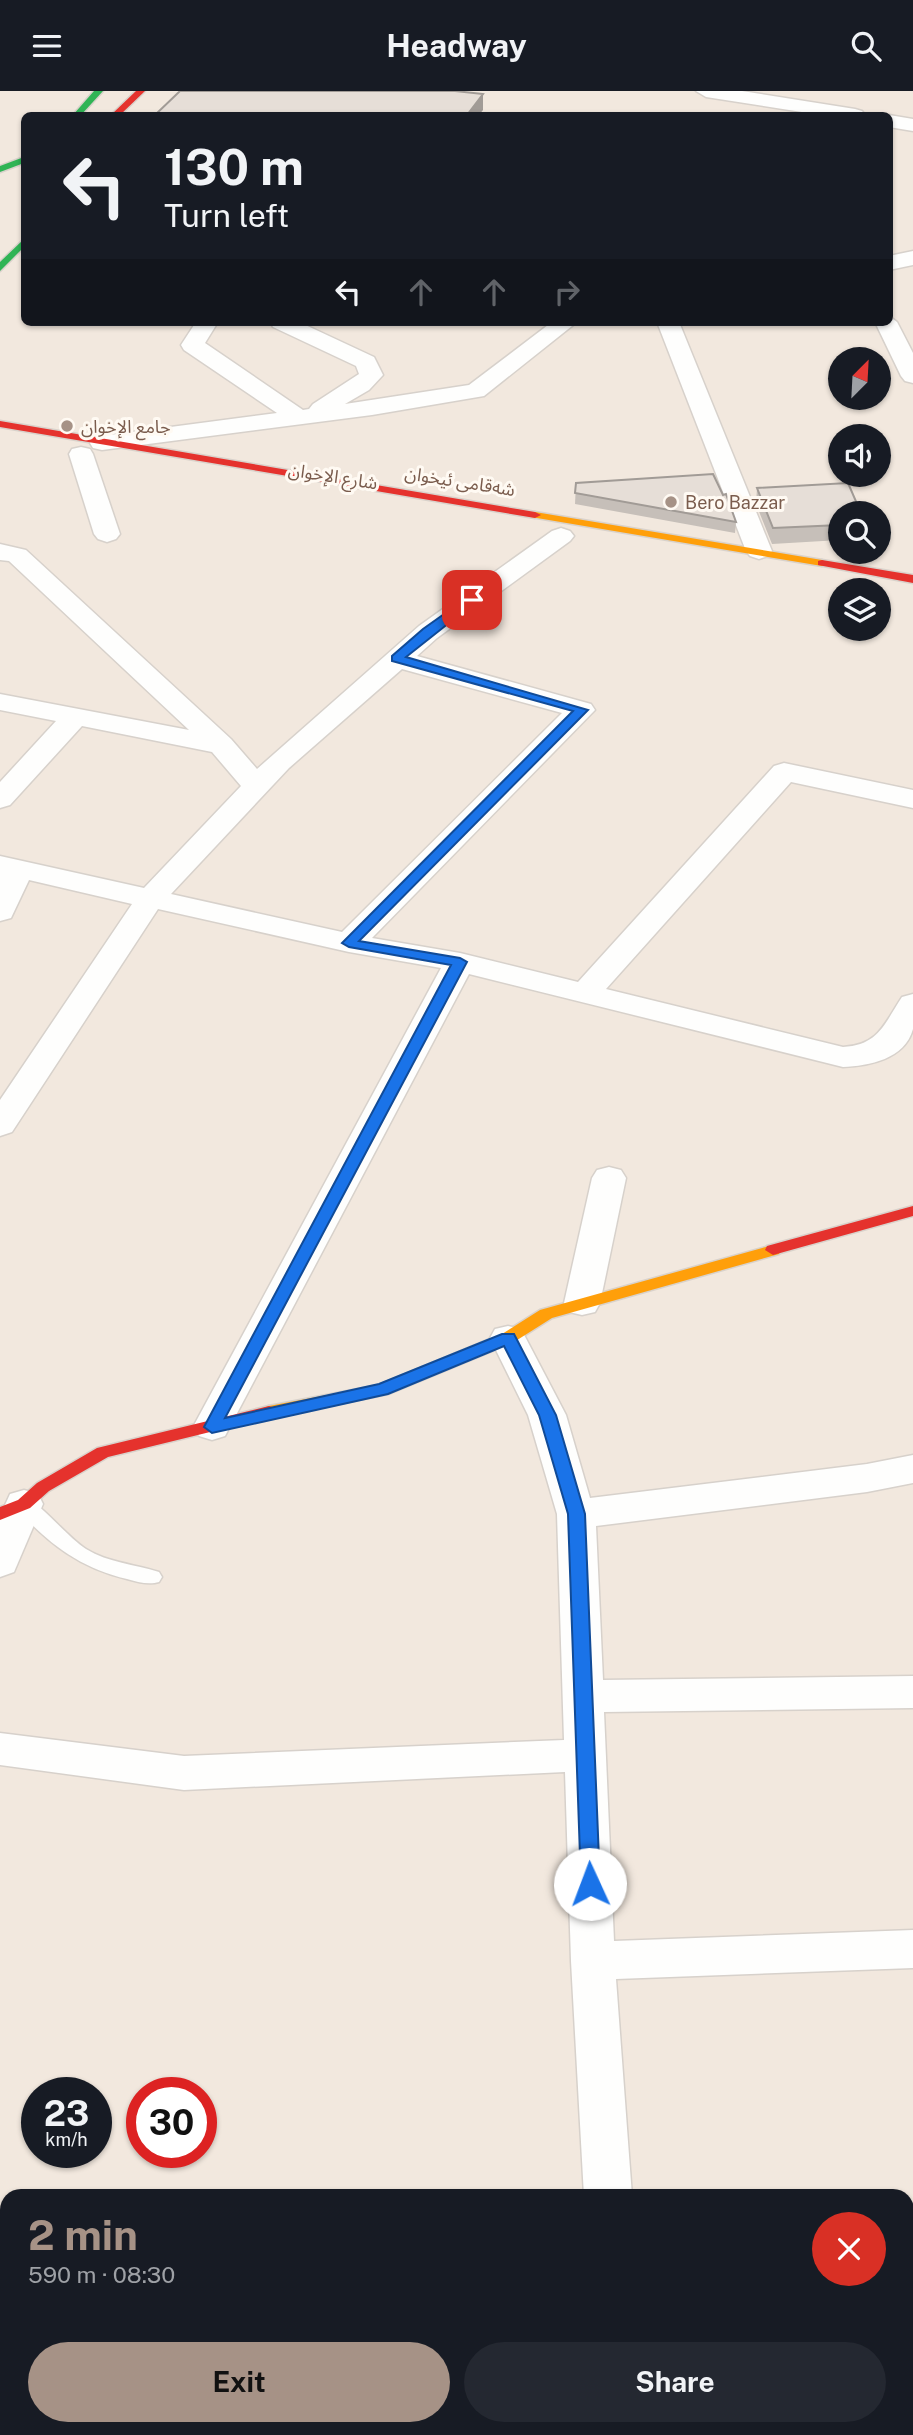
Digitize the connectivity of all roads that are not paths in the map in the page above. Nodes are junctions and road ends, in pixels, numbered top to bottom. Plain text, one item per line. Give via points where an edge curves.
1 (99, 91) edge
2 (141, 91) edge
3 (706, 91) edge
4 (825, 91) edge
5 (811, 108) junction
6 (79, 112) edge
7 (118, 112) edge
8 (836, 112) edge
9 (893, 122) edge
10 (913, 125) edge
11 (21, 161) edge
12 (0, 169) edge
13 (21, 245) edge
14 (913, 258) edge
15 (893, 262) edge
16 (0, 268) edge
17 (204, 326) edge
18 (290, 326) edge
19 (561, 326) edge
20 (670, 326) edge
21 (888, 326) edge
22 (913, 376) edge
23 (305, 415) junction
24 (0, 424) edge
25 (0, 439) edge
26 (92, 448) junction
27 (107, 534) dead end
28 (568, 537) joint
29 (759, 551) junction
30 (0, 552) edge
31 (913, 579) edge
32 (397, 659) junction
33 (0, 702) edge
34 (76, 715) junction
35 (221, 745) junction
36 (256, 786) junction
37 (0, 799) edge
38 (913, 799) edge
39 (10, 867) edge
40 (150, 899) junction
41 (0, 912) edge
42 (349, 943) junction
43 (460, 962) junction
44 (585, 993) junction
45 (913, 1004) edge
46 (10, 1092) edge
47 (0, 1125) edge
48 (608, 1178) dead end
49 (913, 1211) edge
50 (582, 1303) junction
51 (508, 1338) junction
52 (212, 1427) junction
53 (913, 1469) edge
54 (12, 1509) edge
55 (576, 1514) junction
56 (0, 1562) edge
57 (152, 1577) dead end
58 (913, 1692) edge
59 (584, 1696) junction
60 (0, 1749) edge
61 (587, 1755) junction
62 (913, 1949) edge
63 (593, 1961) junction
64 (608, 2189) edge

1 - 6 main road
2 - 7 main road
3 - 5 street
4 - 5 street
5 - 8 street
9 - 10 street
11 - 12 main road
13 - 16 main road
14 - 15 street
17 - 23 street via 192,345
18 - 23 street via 366,362 371,375
19 - 23 street via 476,391
20 - 29 street
21 - 22 street
23 - 26 street
24 - 26 main road, شەقامی ئیخوان
25 - 26 main road, شارع الإخوان
26 - 27 street
26 - 28 main road, شارع الإخوان
26 - 29 main road, شەقامی ئیخوان
28 - 32 street via 428,632
29 - 31 main road, شەقامی ئیخوان
30 - 35 street via 17,555
32 - 36 street
32 - 42 street via 581,710
33 - 34 street
34 - 35 street
34 - 37 street
35 - 36 street
36 - 40 street
38 - 44 street via 784,772
39 - 40 street
39 - 41 street
40 - 42 street
40 - 46 street
42 - 43 street
43 - 44 street
43 - 52 street
44 - 45 street via 843,1057 880,1052
46 - 47 street
48 - 50 street
49 - 50 main road
50 - 51 main road via 546,1314
51 - 52 main road via 382,1389
51 - 55 street via 547,1415
52 - 54 main road via 103,1452
53 - 55 street
54 - 56 street
54 - 57 lane via 73,1552 113,1570
55 - 59 street
58 - 59 street
59 - 61 street
60 - 61 street via 184,1773
61 - 63 street
62 - 63 street
63 - 64 street

